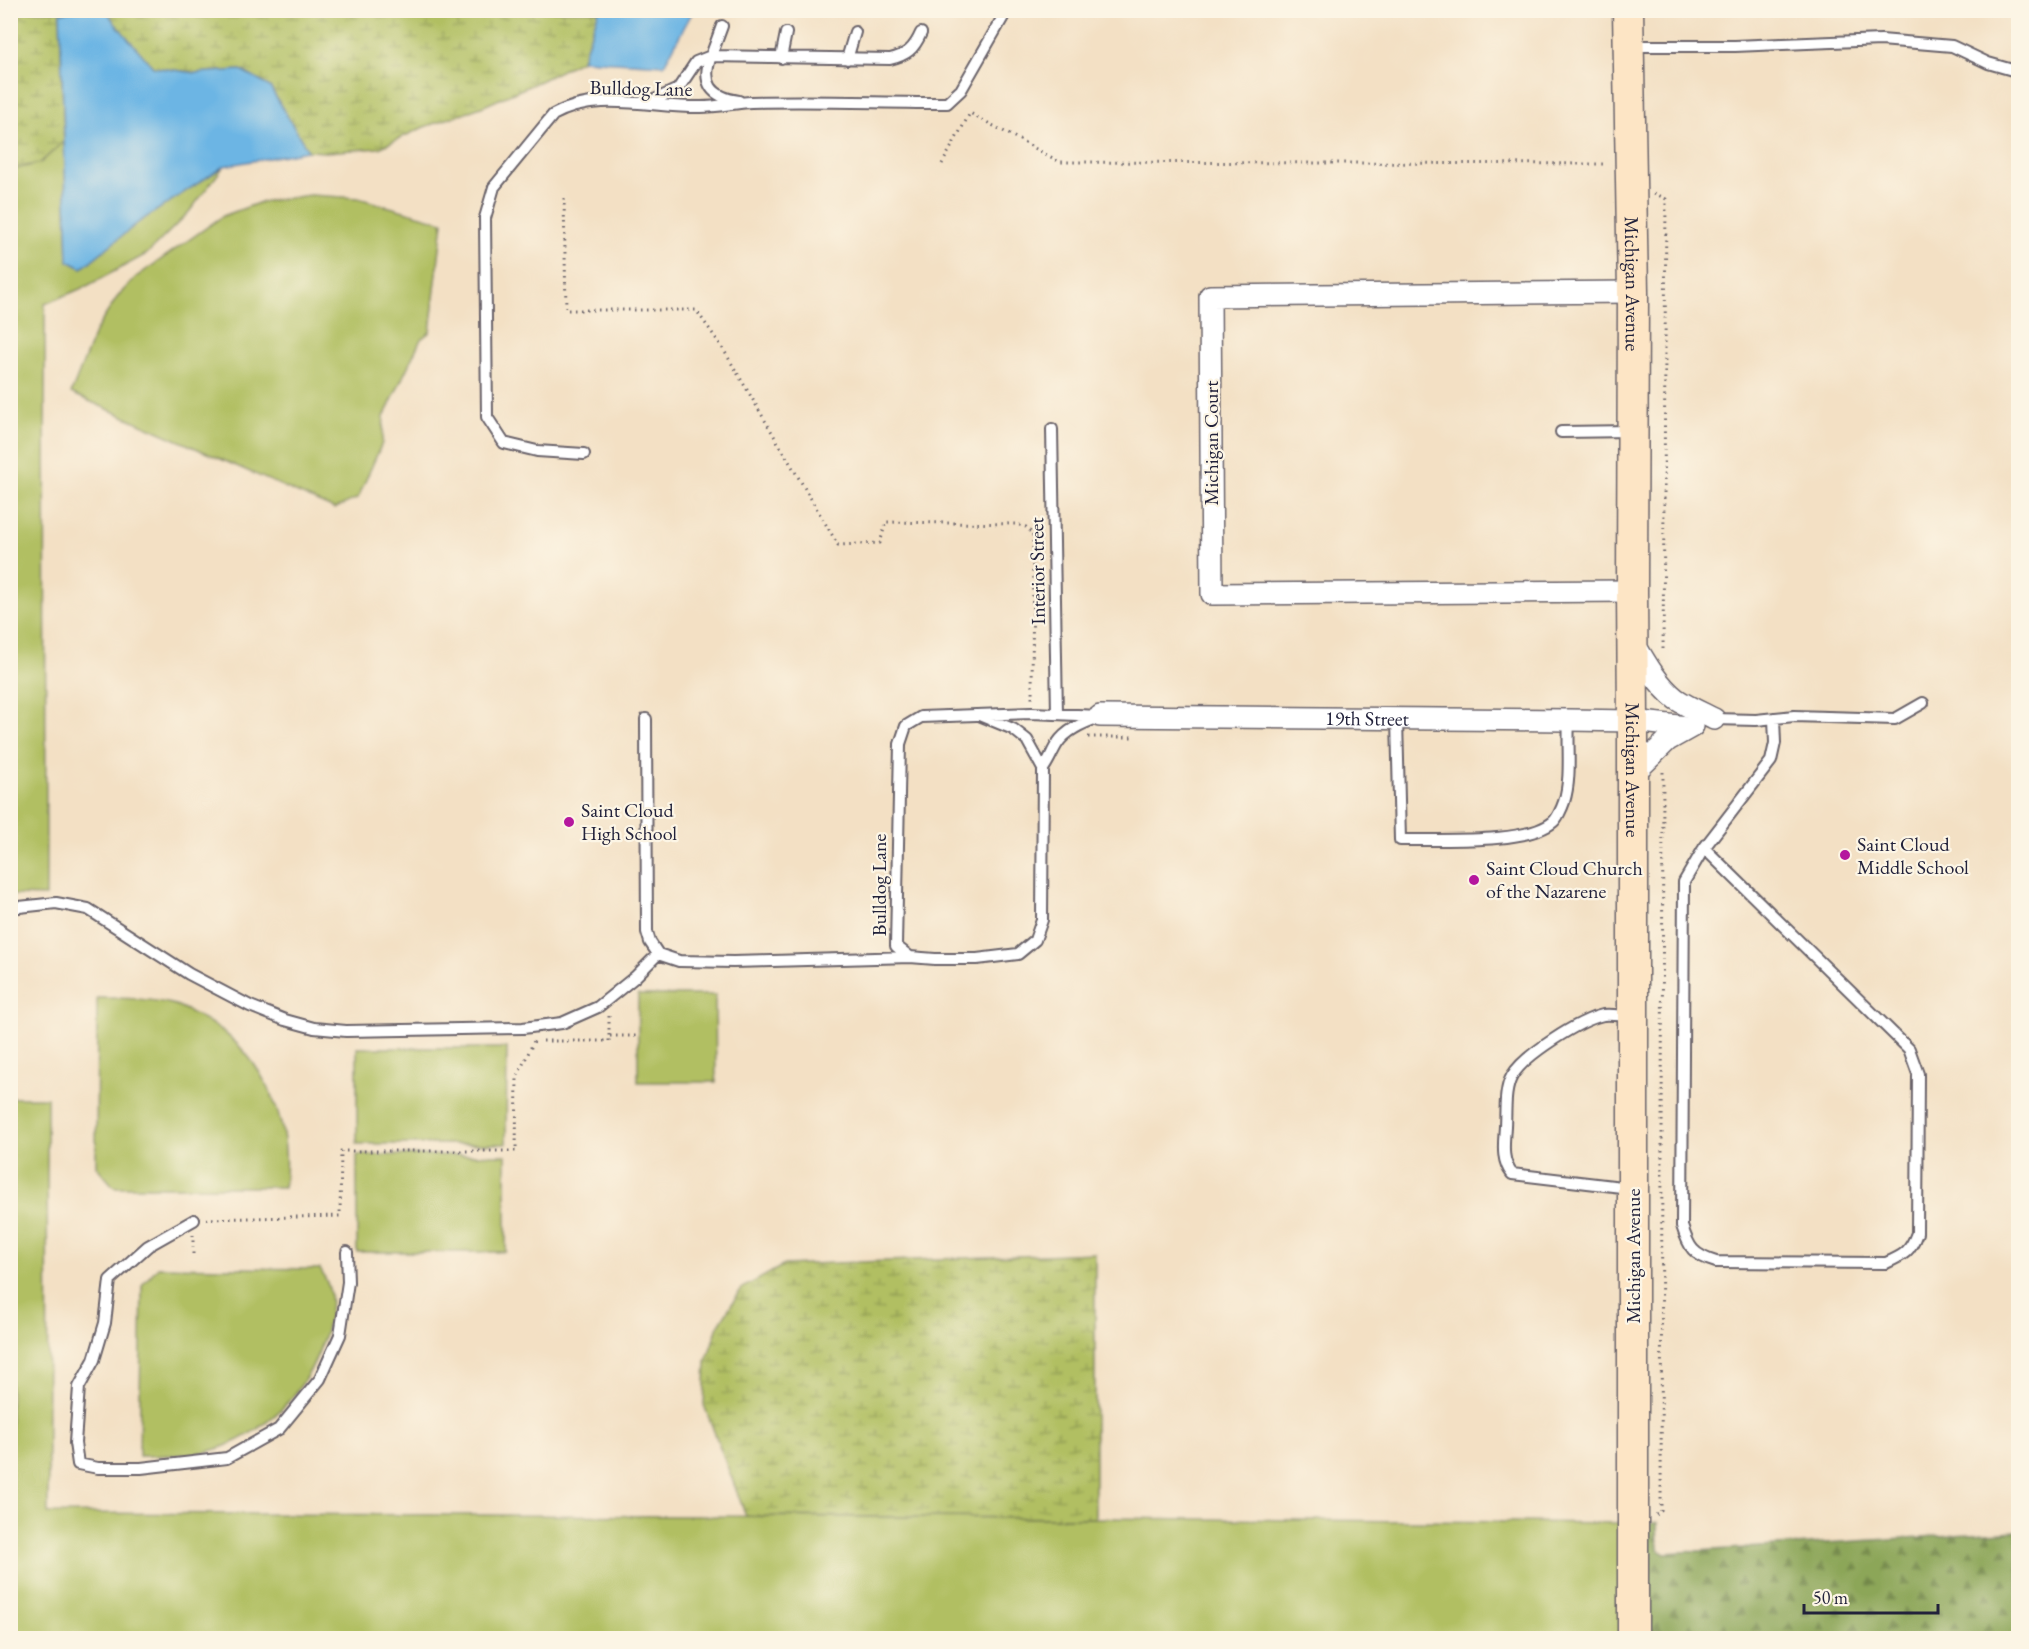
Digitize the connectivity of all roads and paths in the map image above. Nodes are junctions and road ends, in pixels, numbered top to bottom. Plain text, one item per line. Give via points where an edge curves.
1 (1628, 10) edge
2 (1004, 14) edge
3 (722, 26) dead end
4 (855, 32) dead end
5 (786, 33) dead end
6 (921, 33) dead end
7 (1628, 46) junction
8 (711, 56) junction
9 (781, 58) junction
10 (847, 58) junction
11 (2019, 69) edge
12 (638, 102) junction
13 (748, 102) junction
14 (942, 164) dead end
15 (1612, 164) dead end
16 (564, 198) dead end
17 (1666, 199) dead end
18 (1633, 292) junction
19 (1052, 429) dead end
20 (1632, 431) junction
21 (1561, 432) dead end
22 (585, 454) dead end
23 (1632, 591) junction
24 (1632, 640) junction
25 (1663, 686) junction
26 (1923, 703) dead end
27 (1032, 713) junction
28 (1057, 713) junction
29 (979, 715) junction
30 (1100, 716) junction
31 (1774, 718) junction
32 (646, 719) dead end
33 (1397, 719) junction
34 (1714, 719) junction
35 (1569, 720) junction
36 (1634, 721) junction
37 (1687, 728) junction
38 (1066, 734) junction
39 (1140, 736) dead end
40 (1663, 745) junction
41 (1043, 769) junction
42 (1633, 774) junction
43 (1704, 848) junction
44 (10, 908) edge
45 (658, 954) junction
46 (910, 957) junction
47 (1634, 1017) junction
48 (638, 1036) dead end
49 (1634, 1188) junction
50 (194, 1220) junction
51 (347, 1252) dead end
52 (193, 1254) dead end
53 (1653, 1518) dead end
54 (1634, 1638) edge

1 - 7 street, Michigan Avenue
2 - 13 lane, Bulldog Lane via 961,90 947,103
3 - 8 lane
4 - 10 lane
5 - 9 lane
6 - 10 lane via 916,45 903,56
7 - 11 lane via 1881,40 1952,46 1988,63
7 - 18 street, Michigan Avenue
8 - 9 lane
8 - 12 lane via 696,62 678,89 654,100
8 - 13 lane via 707,83 731,100
9 - 10 lane
12 - 13 lane, Bulldog Lane via 700,107
12 - 22 lane, Bulldog Lane via 581,104 554,115 494,187 485,218 487,417 504,443 537,451
14 - 15 path via 970,113 1060,162
16 - 27 path via 566,310 696,310 722,347 838,545 880,543 886,522 1026,526 1033,534
17 - 25 path
18 - 20 street, Michigan Avenue
18 - 23 street, Michigan Court via 1210,296 1212,594
19 - 28 lane, Interior Street
20 - 21 lane
20 - 23 street, Michigan Avenue
23 - 24 street, Michigan Avenue
24 - 25 street
24 - 36 street, Michigan Avenue
25 - 34 street via 1677,699
26 - 31 lane via 1895,719
27 - 28 lane, Bulldog Lane
27 - 29 lane, Bulldog Lane
28 - 30 lane, Bulldog Lane
29 - 41 lane, Bulldog Lane via 1013,729 1027,740
29 - 46 lane, Bulldog Lane via 921,717 906,726 900,744 896,946
30 - 33 street, 19th Street
30 - 38 lane, Bulldog Lane
31 - 34 lane
31 - 43 lane via 1771,761
32 - 45 lane via 646,932
33 - 35 street, 19th Street
33 - 35 lane via 1400,840 1513,838 1554,822 1564,802 1567,783
34 - 37 street
35 - 36 street, 19th Street
36 - 37 street, 19th Street
36 - 42 street, Michigan Avenue
37 - 40 street
38 - 39 path
38 - 41 lane, Bulldog Lane
40 - 42 street
40 - 53 path via 1660,1511
41 - 46 lane, Bulldog Lane via 1042,920 1035,940 1018,954 977,959
42 - 47 street, Michigan Avenue
43 - 43 lane via 1684,882 1682,1226 1688,1243 1699,1257 1716,1262 1886,1263 1903,1256 1917,1233 1918,1074 1909,1049
44 - 45 lane via 56,903 88,909 189,974 250,1006 314,1028 346,1031 523,1028 562,1023 598,1007
45 - 46 lane via 679,961 733,962
47 - 49 street, Michigan Avenue
47 - 49 lane via 1604,1015 1582,1023 1553,1040 1512,1076 1506,1094 1504,1154 1512,1174
48 - 50 path via 609,1036 609,1041 534,1041 517,1077 516,1151 340,1151 340,1216
49 - 54 street, Michigan Avenue
50 - 51 lane via 148,1246 110,1280 105,1323 79,1387 75,1443 78,1464 141,1468 227,1458 279,1429 320,1379 340,1335 348,1282
50 - 52 path

